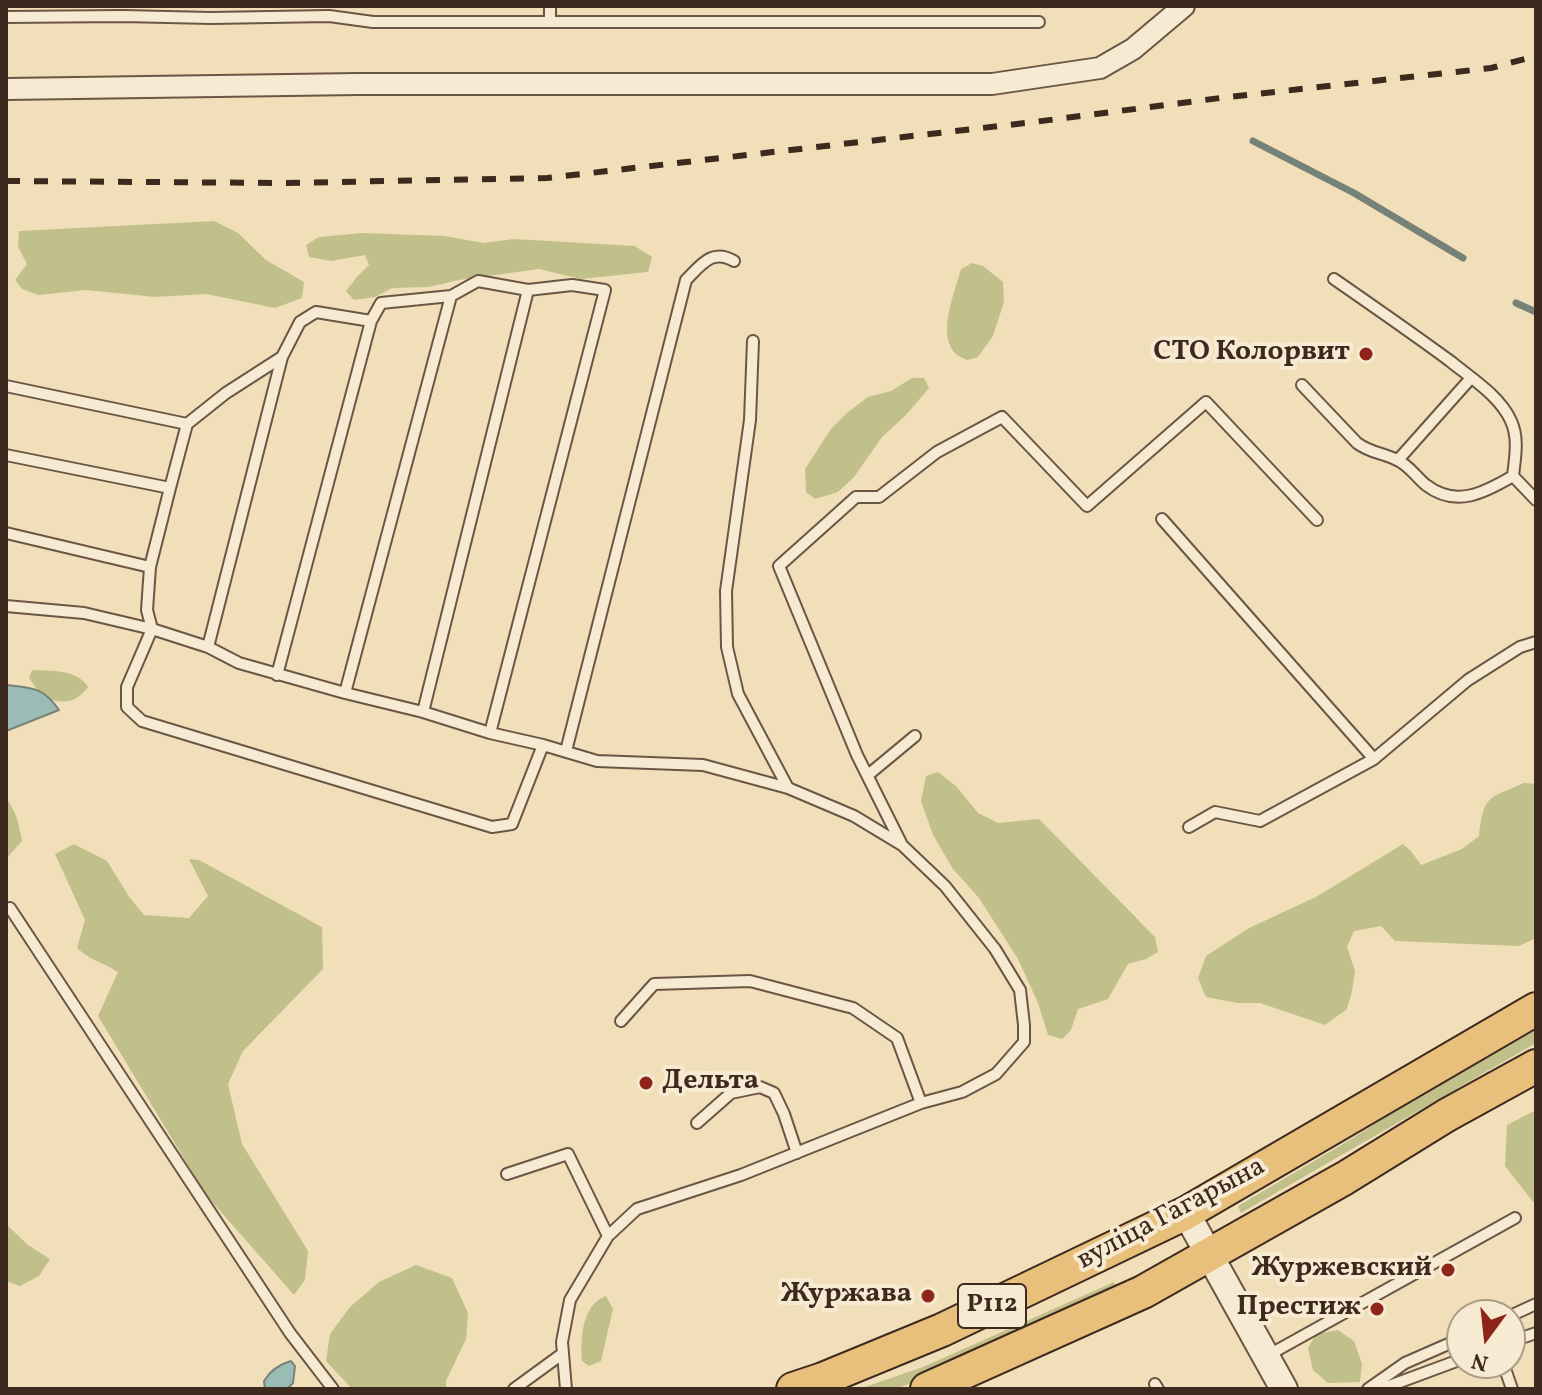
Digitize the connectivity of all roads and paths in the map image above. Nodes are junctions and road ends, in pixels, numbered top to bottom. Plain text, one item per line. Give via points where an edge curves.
1 (213, 6) edge
2 (550, 6) edge
3 (1184, 6) edge
4 (6, 17) edge
5 (211, 18) junction
6 (550, 20) junction
7 (1039, 22) dead end
8 (6, 89) edge
9 (734, 261) dead end
10 (1334, 279) dead end
11 (528, 290) junction
12 (451, 296) junction
13 (371, 321) junction
14 (753, 341) dead end
15 (282, 357) junction
16 (1471, 378) junction
17 (1302, 385) dead end
18 (6, 386) edge
19 (187, 424) junction
20 (6, 455) edge
21 (1398, 460) junction
22 (1513, 476) junction
23 (170, 488) junction
24 (1536, 500) edge
25 (1162, 519) dead end
26 (1317, 520) dead end
27 (6, 533) edge
28 (150, 567) junction
29 (6, 606) edge
30 (152, 629) junction
31 (1536, 642) edge
32 (208, 647) junction
33 (277, 675) junction
34 (345, 693) junction
35 (423, 712) junction
36 (490, 733) junction
37 (915, 736) dead end
38 (543, 745) junction
39 (566, 751) junction
40 (1374, 759) junction
41 (868, 775) junction
42 (788, 788) junction
43 (1189, 827) dead end
44 (902, 845) junction
45 (10, 908) dead end
46 (1536, 1009) edge
47 (621, 1021) dead end
48 (1536, 1066) edge
49 (921, 1103) junction
50 (697, 1123) dead end
51 (797, 1153) junction
52 (507, 1174) dead end
53 (1186, 1213) junction
54 (1515, 1218) dead end
55 (608, 1236) junction
56 (1210, 1253) junction
57 (1446, 1345) edge
58 (562, 1354) junction
59 (1265, 1357) junction
60 (1446, 1365) edge
61 (931, 1388) edge
62 (333, 1389) edge
63 (514, 1389) edge
64 (566, 1389) edge
65 (793, 1389) edge
66 (1284, 1389) edge
67 (1368, 1389) edge
68 (1381, 1389) edge

1 - 5 lane
2 - 6 lane
3 - 8 street via 1133,49 1100,68 992,84
4 - 5 lane
5 - 6 lane
6 - 7 lane
9 - 39 lane via 725,256 705,259 686,280
10 - 16 lane
11 - 12 lane via 478,281
11 - 35 lane
11 - 36 lane via 572,285 605,290
12 - 13 lane via 381,303
12 - 34 lane
13 - 15 lane via 316,312 300,322
13 - 33 lane
14 - 42 lane via 750,420 726,591 727,647 738,694
15 - 19 lane
15 - 32 lane
16 - 21 lane
16 - 22 lane via 1513,425
17 - 21 lane via 1367,451
18 - 19 lane
19 - 23 lane
20 - 23 lane
21 - 22 lane via 1437,493 1459,498
22 - 24 lane
23 - 28 lane
25 - 40 lane
26 - 41 lane via 1206,402 1087,506 1002,417 937,452 879,497 856,497 779,566
27 - 28 lane
28 - 30 lane via 147,610
29 - 30 lane via 84,613
30 - 32 lane
30 - 38 lane via 127,687 127,707 142,721 492,827 512,824
31 - 40 lane via 1468,680
32 - 33 lane
33 - 34 lane
34 - 35 lane
35 - 36 lane
36 - 38 lane
37 - 41 lane
38 - 39 lane
39 - 42 lane via 597,761 703,765
40 - 43 lane via 1260,821 1215,812
41 - 44 lane
42 - 44 lane via 854,816
44 - 49 lane via 945,886 995,949 1020,990 1024,1025 1024,1042 996,1074 962,1092
45 - 62 lane via 290,1333
46 - 53 main road, вуліца Гагарына / Р112
47 - 49 lane via 654,984 750,981 853,1008 897,1038
48 - 56 main road, вуліца Гагарына / Р112
49 - 51 lane
50 - 51 lane via 731,1093 760,1087 774,1093
51 - 55 lane via 637,1209
52 - 55 lane via 568,1154
53 - 56 street
53 - 65 main road, вуліца Гагарына / Р112 via 942,1330
54 - 59 lane
55 - 58 lane via 570,1300
56 - 59 street
56 - 61 main road, вуліца Гагарына / Р112 via 1143,1292
57 - 67 lane via 1405,1363
58 - 63 lane
58 - 64 lane
59 - 66 street
60 - 68 lane

